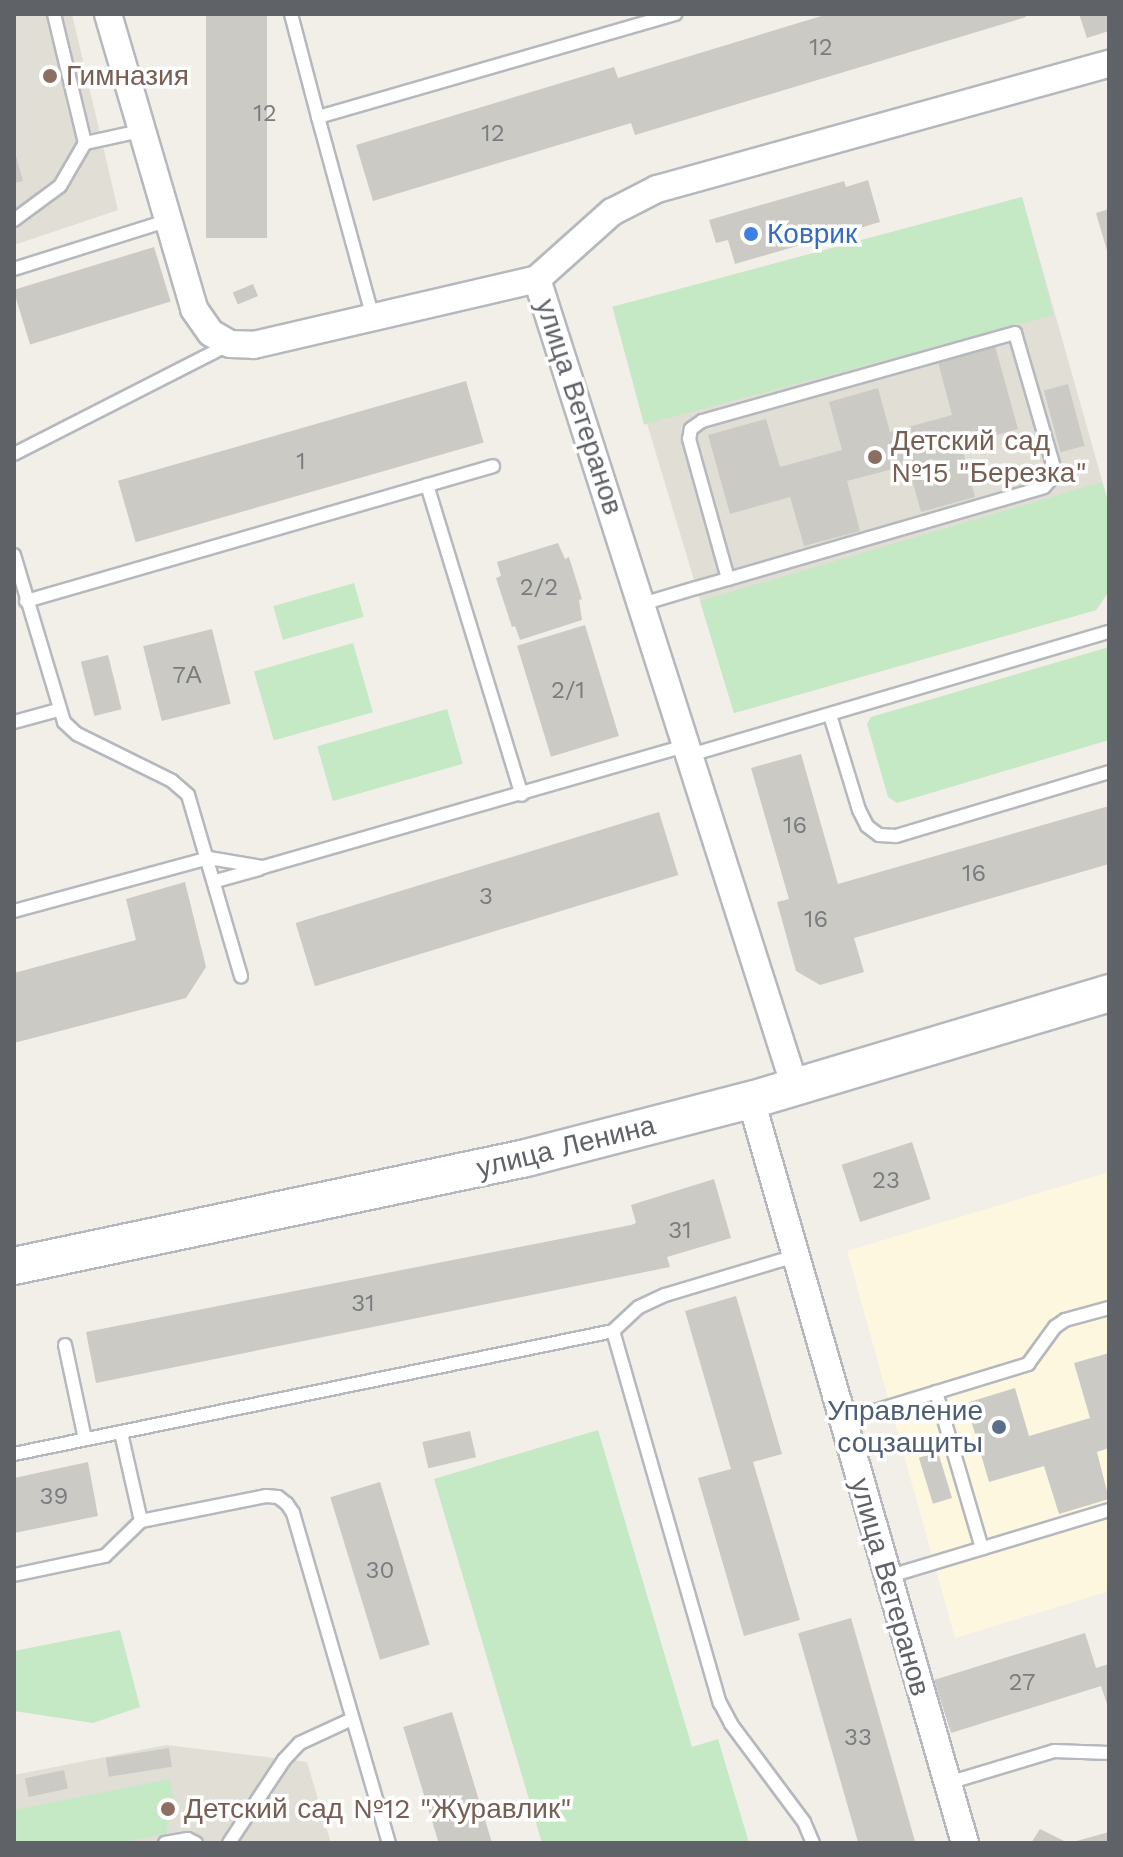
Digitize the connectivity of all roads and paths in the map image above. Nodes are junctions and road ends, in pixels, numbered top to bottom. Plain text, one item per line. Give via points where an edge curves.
1 (54, 14) edge
2 (108, 14) edge
3 (291, 14) edge
4 (675, 14) edge
5 (1109, 64) edge
6 (318, 117) junction
7 (140, 131) junction
8 (85, 143) junction
9 (14, 220) edge
10 (166, 221) junction
11 (14, 269) edge
12 (537, 279) junction
13 (373, 318) junction
14 (230, 344) junction
15 (14, 454) edge
16 (493, 466) dead end
17 (427, 485) junction
18 (14, 555) edge
19 (728, 579) junction
20 (26, 601) junction
21 (642, 604) junction
22 (1109, 632) edge
23 (58, 710) junction
24 (830, 715) junction
25 (14, 722) edge
26 (689, 750) junction
27 (1109, 772) edge
28 (522, 795) junction
29 (209, 858) junction
30 (263, 867) junction
31 (216, 881) junction
32 (14, 911) edge
33 (241, 976) dead end
34 (1109, 993) edge
35 (795, 1087) junction
36 (751, 1100) junction
37 (795, 1256) junction
38 (14, 1266) edge
39 (1109, 1308) edge
40 (613, 1331) junction
41 (65, 1345) dead end
42 (936, 1392) junction
43 (842, 1421) junction
44 (121, 1433) junction
45 (85, 1439) junction
46 (14, 1454) edge
47 (1109, 1510) edge
48 (141, 1521) junction
49 (982, 1548) junction
50 (14, 1575) edge
51 (887, 1577) junction
52 (352, 1719) junction
53 (1109, 1753) edge
54 (948, 1783) junction
55 (165, 1843) edge
56 (196, 1843) edge
57 (229, 1843) edge
58 (389, 1843) edge
59 (813, 1843) edge
60 (965, 1843) edge

1 - 8 lane
2 - 7 street
3 - 6 lane
4 - 6 lane
5 - 12 street via 657,189 612,212
6 - 13 lane
7 - 8 lane
7 - 10 street
8 - 9 lane via 60,186
10 - 11 lane
10 - 14 street via 194,309 211,333
12 - 13 street, улица Ветеранов
12 - 21 street, улица Ветеранов
13 - 14 street, улица Ветеранов via 254,345
14 - 15 lane
16 - 17 lane
17 - 20 lane
17 - 28 lane
18 - 20 lane
19 - 19 lane via 689,439 691,429 702,421 1015,333 1053,464 1052,478 1044,487
19 - 21 lane
20 - 23 lane
21 - 26 street, улица Ветеранов
22 - 24 lane
23 - 25 lane
23 - 29 lane via 77,734 172,781 188,795
24 - 26 lane
24 - 27 lane via 859,810 879,835 896,836
26 - 28 lane
26 - 35 street, улица Ветеранов
28 - 30 lane
29 - 30 lane
29 - 31 lane
29 - 32 lane
30 - 31 lane
31 - 33 lane
34 - 35 main road, улица Ленина
35 - 36 main road, улица Ленина
36 - 37 street, улица Ветеранов
36 - 38 main road, улица Ленина via 407,1186
37 - 40 lane via 665,1295 639,1307
37 - 43 street, улица Ветеранов
39 - 42 lane via 1065,1320 1028,1364
40 - 44 lane
40 - 59 lane via 720,1703 804,1822
41 - 45 lane
42 - 43 lane
42 - 49 lane
43 - 51 street, улица Ветеранов
44 - 45 lane
44 - 48 lane
45 - 46 lane
47 - 49 lane
48 - 50 lane via 105,1556
48 - 52 lane via 266,1496 287,1504
49 - 51 lane
51 - 54 street, улица Ветеранов
52 - 57 lane via 300,1743
52 - 58 lane
53 - 54 lane via 1054,1751
54 - 60 street, улица Ветеранов
55 - 56 lane

